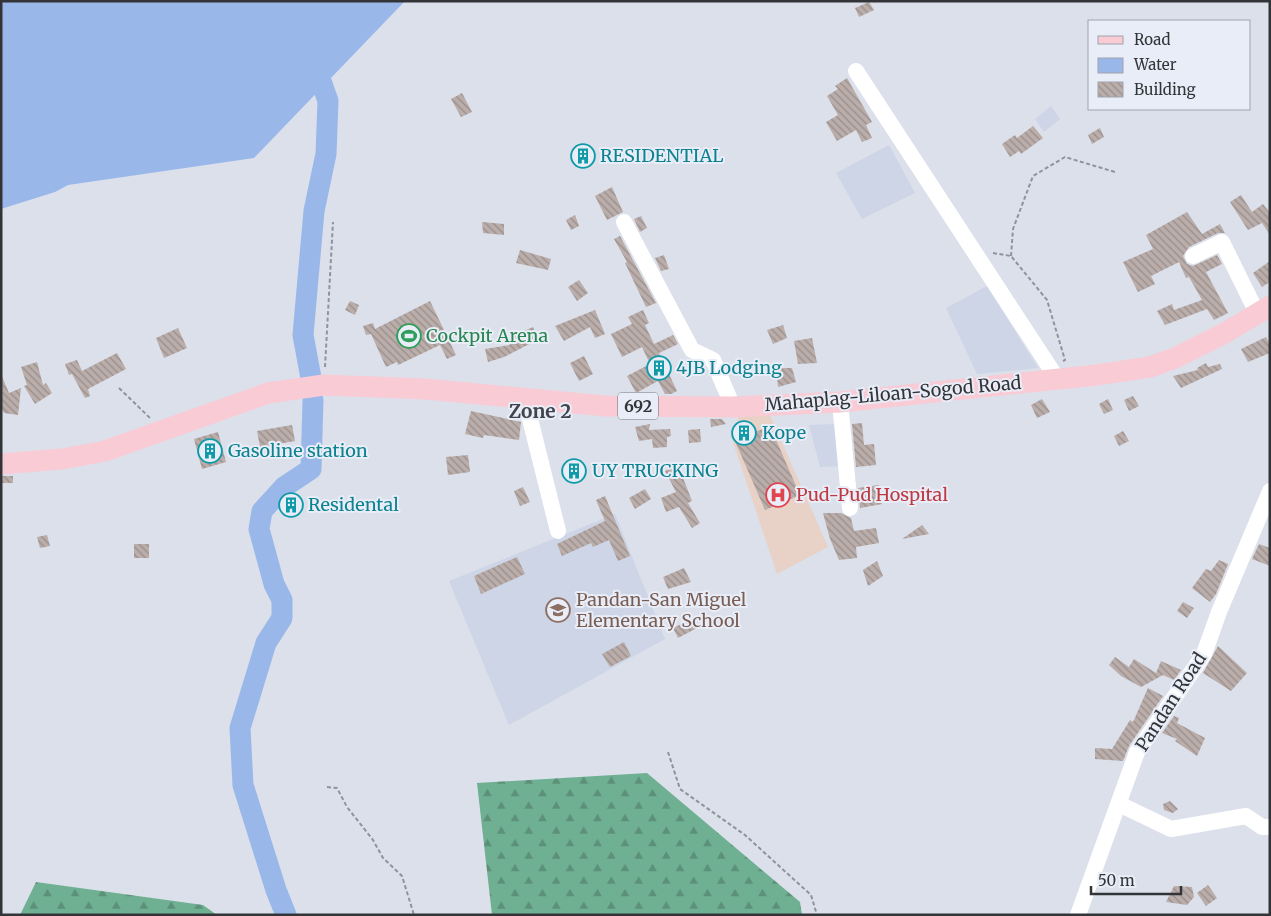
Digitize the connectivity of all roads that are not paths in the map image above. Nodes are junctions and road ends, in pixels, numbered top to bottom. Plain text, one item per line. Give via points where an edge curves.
1 (856, 71) dead end
2 (624, 222) dead end
3 (1193, 256) dead end
4 (1263, 309) edge
5 (1054, 374) junction
6 (525, 399) junction
7 (840, 402) junction
8 (733, 407) junction
9 (1, 464) edge
10 (1270, 491) edge
11 (850, 508) dead end
12 (558, 531) dead end
13 (1119, 804) junction
14 (1270, 827) edge
15 (1078, 915) edge

1 - 5 street
2 - 8 street via 692,350 713,360
3 - 4 street via 1222,242
4 - 5 main road, Mahaplag-Liloan-Sogod Road / 692 via 1223,334 1150,367
5 - 7 main road, Mahaplag-Liloan-Sogod Road / 692
6 - 8 main road, Mahaplag-Liloan-Sogod Road / 692 via 606,406
6 - 9 main road, Mahaplag-Liloan-Sogod Road / 692 via 425,389 324,385 268,393 105,451 62,459
6 - 12 street
7 - 8 main road, Mahaplag-Liloan-Sogod Road / 692
7 - 11 street
10 - 13 street, Pandan Road via 1204,654 1137,752
13 - 14 street via 1171,829 1246,816 1262,827
13 - 15 street, Pandan Road

